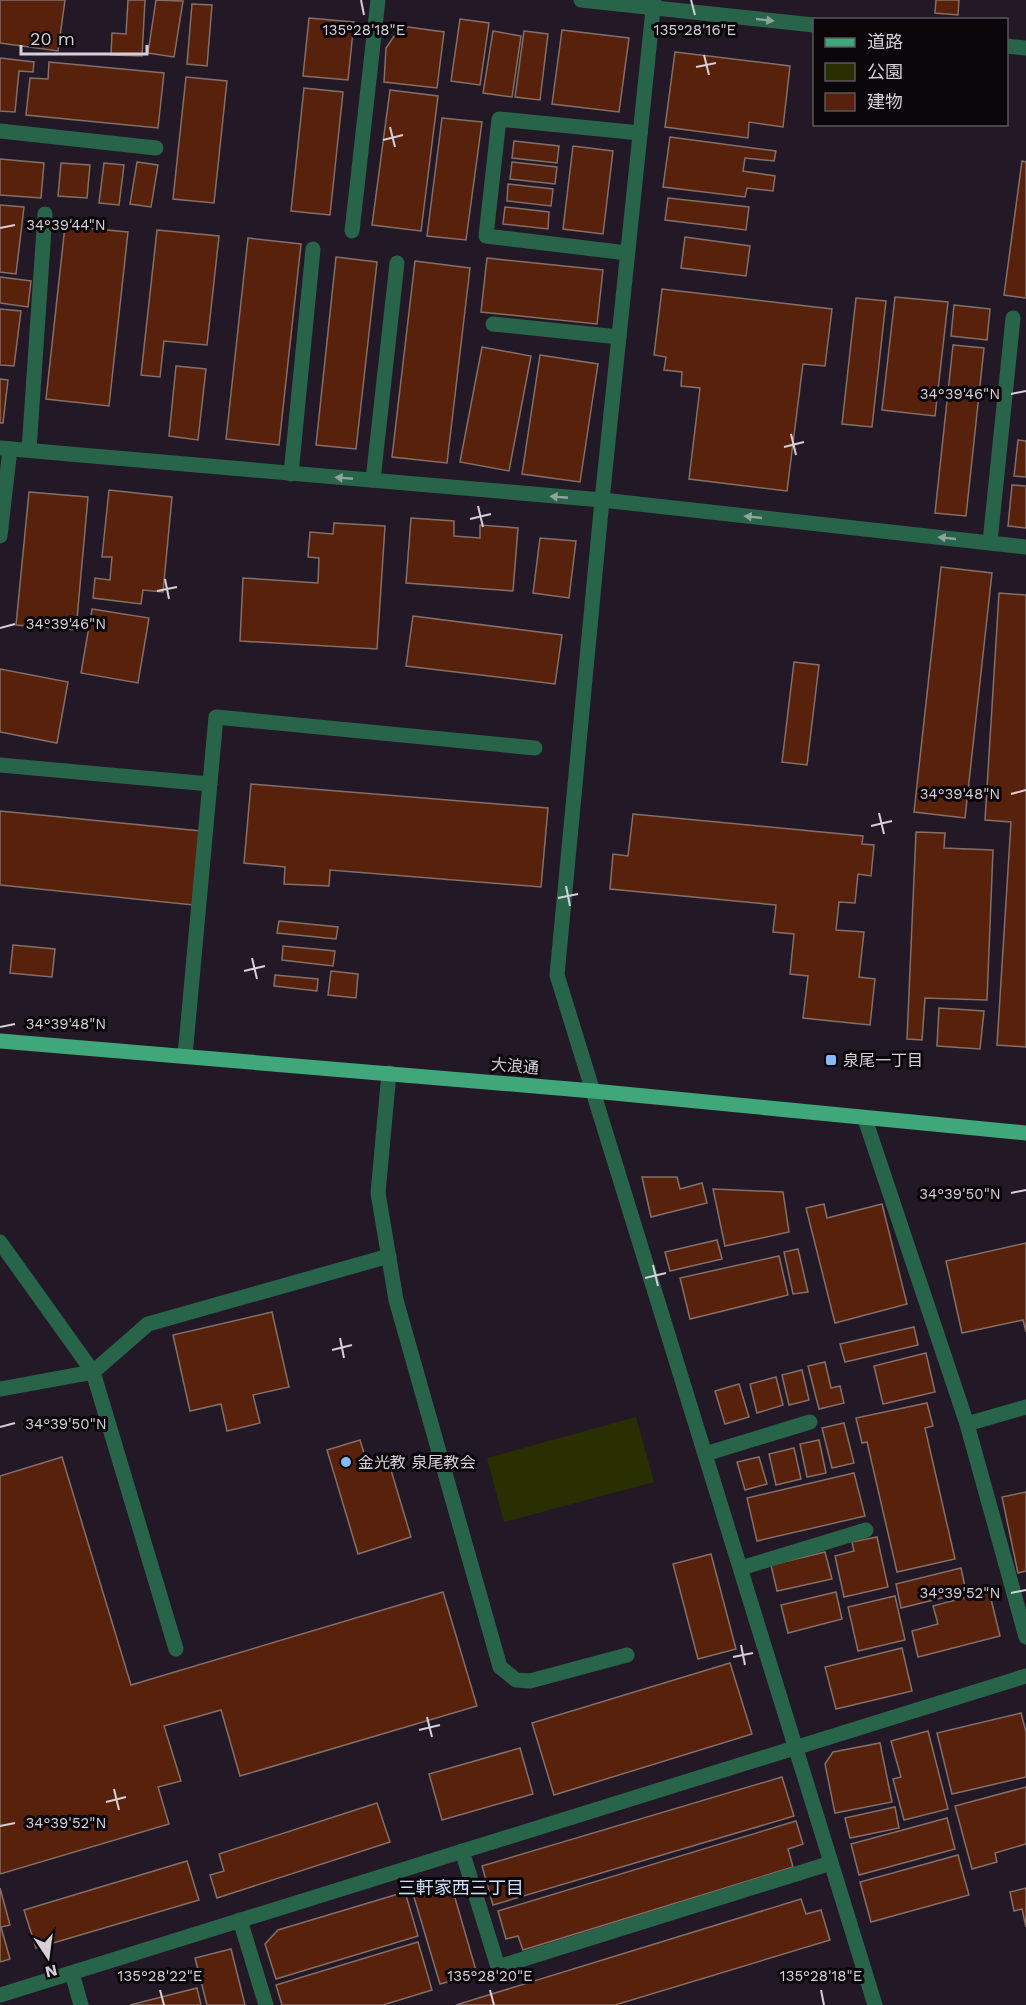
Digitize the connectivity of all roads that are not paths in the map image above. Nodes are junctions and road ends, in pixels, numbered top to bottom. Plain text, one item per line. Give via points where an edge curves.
1 (378, 0) edge
2 (581, 0) edge
3 (653, 4) edge
4 (813, 25) edge
5 (1008, 46) edge
6 (1026, 48) edge
7 (0, 131) edge
8 (640, 133) junction
9 (156, 148) dead end
10 (45, 214) dead end
11 (352, 231) dead end
12 (313, 249) dead end
13 (627, 253) junction
14 (397, 263) dead end
15 (1013, 318) dead end
16 (493, 324) dead end
17 (619, 337) junction
18 (5, 449) edge
19 (29, 450) junction
20 (291, 474) junction
21 (373, 480) junction
22 (602, 500) junction
23 (0, 536) edge
24 (990, 542) junction
25 (1026, 547) edge
26 (535, 748) dead end
27 (0, 765) edge
28 (210, 784) junction
29 (0, 1041) edge
30 (184, 1056) junction
31 (389, 1073) junction
32 (592, 1091) junction
33 (865, 1119) junction
34 (1026, 1133) edge
35 (0, 1242) edge
36 (389, 1256) junction
37 (93, 1372) junction
38 (0, 1389) edge
39 (1026, 1407) edge
40 (810, 1422) dead end
41 (967, 1424) junction
42 (705, 1454) junction
43 (866, 1530) dead end
44 (741, 1568) junction
45 (1026, 1637) edge
46 (176, 1649) dead end
47 (627, 1655) dead end
48 (1026, 1676) edge
49 (796, 1748) junction
50 (462, 1851) junction
51 (831, 1863) junction
52 (240, 1920) junction
53 (72, 1973) junction
54 (0, 1995) edge
55 (81, 2005) edge
56 (266, 2005) edge
57 (875, 2005) edge

1 - 11 street
2 - 3 street
3 -> 4 street
3 - 8 street
5 - 6 street
7 - 9 street
8 - 13 street
8 - 13 street via 500,119 486,236
10 - 19 street
12 - 20 street
13 - 17 street
14 - 21 street
15 - 24 street
16 - 17 street
17 - 22 street
18 - 19 street
18 - 23 street
19 - 20 street
21 -> 20 street
22 -> 21 street
24 -> 22 street
22 - 32 street via 557,975
24 - 25 street
26 - 28 street via 216,717
27 - 28 street
28 - 30 street
29 - 30 main road, 大浪通
30 - 31 main road, 大浪通
31 - 32 main road, 大浪通
31 - 36 street via 378,1193
32 - 33 main road, 大浪通
32 - 42 street
33 - 34 main road, 大浪通
33 - 41 street
35 - 37 street
36 - 37 street via 148,1324
36 - 47 street via 396,1300 500,1667 516,1680 530,1681
37 - 38 street
37 - 46 street
39 - 41 street
40 - 42 street
41 - 45 street
42 - 44 street
43 - 44 street
44 - 49 street
48 - 49 street
49 - 50 street
49 - 51 street
50 - 51 street via 498,1967
50 - 52 street
51 - 57 street
52 - 53 street
52 - 56 street
53 - 54 street
53 - 55 street

